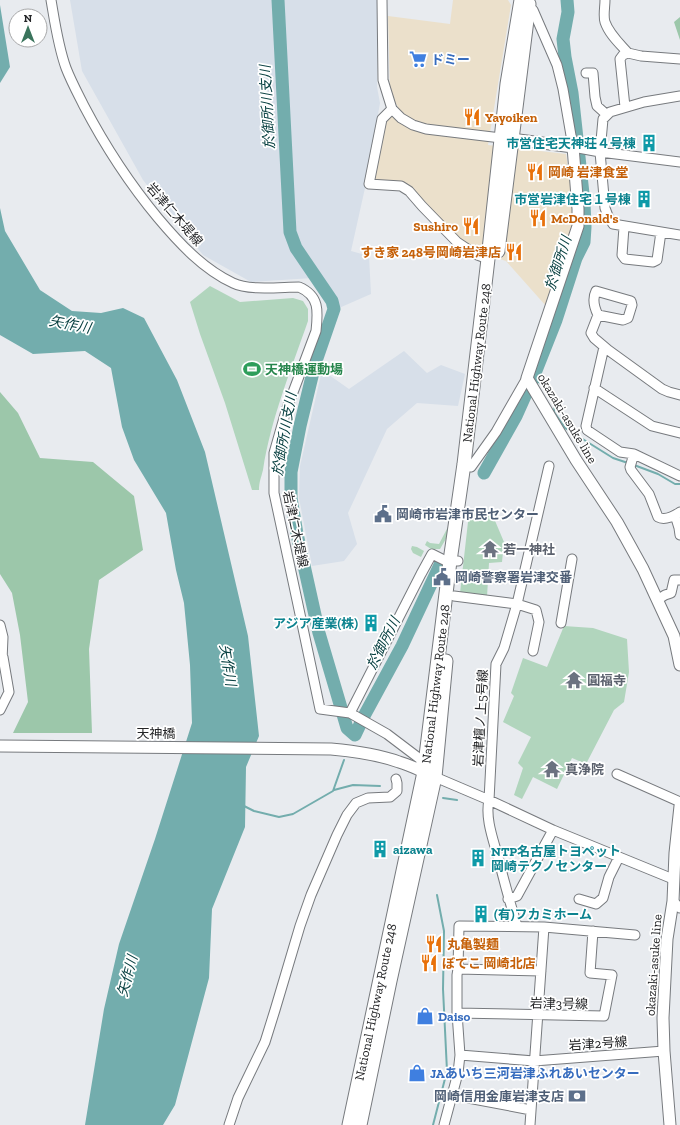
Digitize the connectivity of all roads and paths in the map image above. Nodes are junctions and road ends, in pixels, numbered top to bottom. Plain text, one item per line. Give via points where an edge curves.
1 (51, 0) edge
2 (382, 0) edge
3 (521, 0) edge
4 (605, 0) edge
5 (531, 5) edge
6 (628, 53) junction
7 (680, 59) edge
8 (586, 73) dead end
9 (680, 96) edge
10 (625, 107) junction
11 (392, 109) junction
12 (607, 115) junction
13 (506, 138) junction
14 (573, 147) junction
15 (600, 152) junction
16 (680, 162) edge
17 (624, 227) junction
18 (661, 232) junction
19 (680, 236) edge
20 (488, 260) junction
21 (598, 315) dead end
22 (607, 349) junction
23 (530, 382) junction
24 (594, 388) junction
25 (680, 396) edge
26 (680, 433) edge
27 (634, 454) junction
28 (549, 466) dead end
29 (471, 467) junction
30 (680, 476) edge
31 (678, 514) edge
32 (680, 535) edge
33 (572, 559) dead end
34 (454, 561) junction
35 (680, 580) edge
36 (454, 596) junction
37 (657, 600) junction
38 (517, 604) junction
39 (561, 623) dead end
40 (0, 625) edge
41 (533, 651) dead end
42 (2, 657) junction
43 (680, 665) edge
44 (0, 673) edge
45 (0, 710) edge
46 (353, 715) junction
47 (0, 746) edge
48 (429, 774) junction
49 (617, 774) dead end
50 (396, 779) dead end
51 (489, 800) junction
52 (680, 802) edge
53 (680, 806) edge
54 (553, 830) junction
55 (677, 854) edge
56 (619, 857) junction
57 (673, 879) junction
58 (508, 899) junction
59 (579, 899) dead end
60 (676, 905) edge
61 (518, 926) junction
62 (544, 927) junction
63 (593, 931) junction
64 (635, 935) dead end
65 (458, 969) junction
66 (541, 971) junction
67 (457, 1013) junction
68 (538, 1016) junction
69 (664, 1051) junction
70 (460, 1055) junction
71 (534, 1061) junction
72 (452, 1095) junction
73 (531, 1110) junction
74 (229, 1125) edge
75 (349, 1125) edge
76 (360, 1125) edge
77 (444, 1125) edge
78 (530, 1125) edge
79 (670, 1125) edge

1 - 46 street, 岩津仁木堤線 via 57,38 65,66 96,130 117,164 169,231 194,257 234,284 250,287 299,287 311,294 317,305 316,331 286,411 274,453 274,493 320,709
2 - 11 street via 382,80
3 - 13 highway, National Highway Route 248 via 507,84
4 - 6 street via 607,27
5 - 13 highway, National Highway Route 248
5 - 14 street via 557,65
6 - 7 street
6 - 10 street via 620,59
8 - 12 street via 593,73 597,106
9 - 10 street
10 - 12 street
11 - 13 street via 401,118 426,129
11 - 20 street via 382,119 370,184 401,186 409,191 457,242
12 - 15 street via 603,119
13 - 14 main road
13 - 20 highway, National Highway Route 248
13 - 29 highway, National Highway Route 248
14 - 15 street
14 - 23 main road, okazaki-asuke line via 578,226
15 - 16 street
15 - 17 street via 605,208 613,224
17 - 18 street
17 - 18 street via 622,255 625,259 653,262 656,260
18 - 19 street
20 - 34 highway, National Highway Route 248
21 - 22 street via 591,333
22 - 24 street via 604,347
22 - 25 street via 662,389
23 - 29 street
23 - 37 main road, okazaki-asuke line via 623,533
24 - 26 street via 652,426
24 - 27 street via 587,430 620,452
27 - 30 street
27 - 31 street via 631,470 649,494 658,517 663,519
28 - 38 street, 岩津檀ノ上5号線
29 - 34 highway, National Highway Route 248
31 - 32 street
33 - 39 street
34 - 36 highway, National Highway Route 248
34 - 46 street via 446,561 432,554
34 - 48 highway, National Highway Route 248
35 - 37 street via 674,580 670,593
36 - 38 street
36 - 48 highway, National Highway Route 248
37 - 43 main road, okazaki-asuke line via 674,636
38 - 41 street via 536,610 539,622
38 - 51 street, 岩津檀ノ上5号線 via 504,648 496,664
40 - 42 street via 3,637
42 - 44 street
42 - 45 street via 9,692
46 - 48 street via 387,734 420,759
47 - 48 main road, 天神橋 via 312,748 368,754 400,762
48 - 51 street
48 - 75 highway, National Highway Route 248
48 - 76 highway, National Highway Route 248
49 - 52 street
50 - 74 street via 397,791 390,797 368,798 356,803 337,835 300,926 265,1042 238,1098
51 - 54 street
51 - 58 street, 岩津檀ノ上5号線 via 487,808 491,834
53 - 55 main road, okazaki-asuke line
54 - 56 street
54 - 58 street via 517,896
55 - 57 main road, okazaki-asuke line
56 - 57 street
56 - 59 street via 609,877 603,898 596,904
57 - 60 main road, okazaki-asuke line
58 - 61 street, 岩津檀ノ上5号線
60 - 69 main road, okazaki-asuke line via 667,940
61 - 62 street
61 - 65 street via 459,926
62 - 63 street
62 - 66 street
63 - 64 street
63 - 68 street, 岩津3号線 via 590,973 612,976 604,1016
65 - 66 street
65 - 67 street
66 - 68 street
67 - 68 street, 岩津3号線
67 - 70 street
68 - 71 street
69 - 71 street, 岩津2号線
69 - 79 main road, okazaki-asuke line
70 - 71 street
70 - 72 street
71 - 73 street
72 - 73 street
72 - 77 street
73 - 78 street

